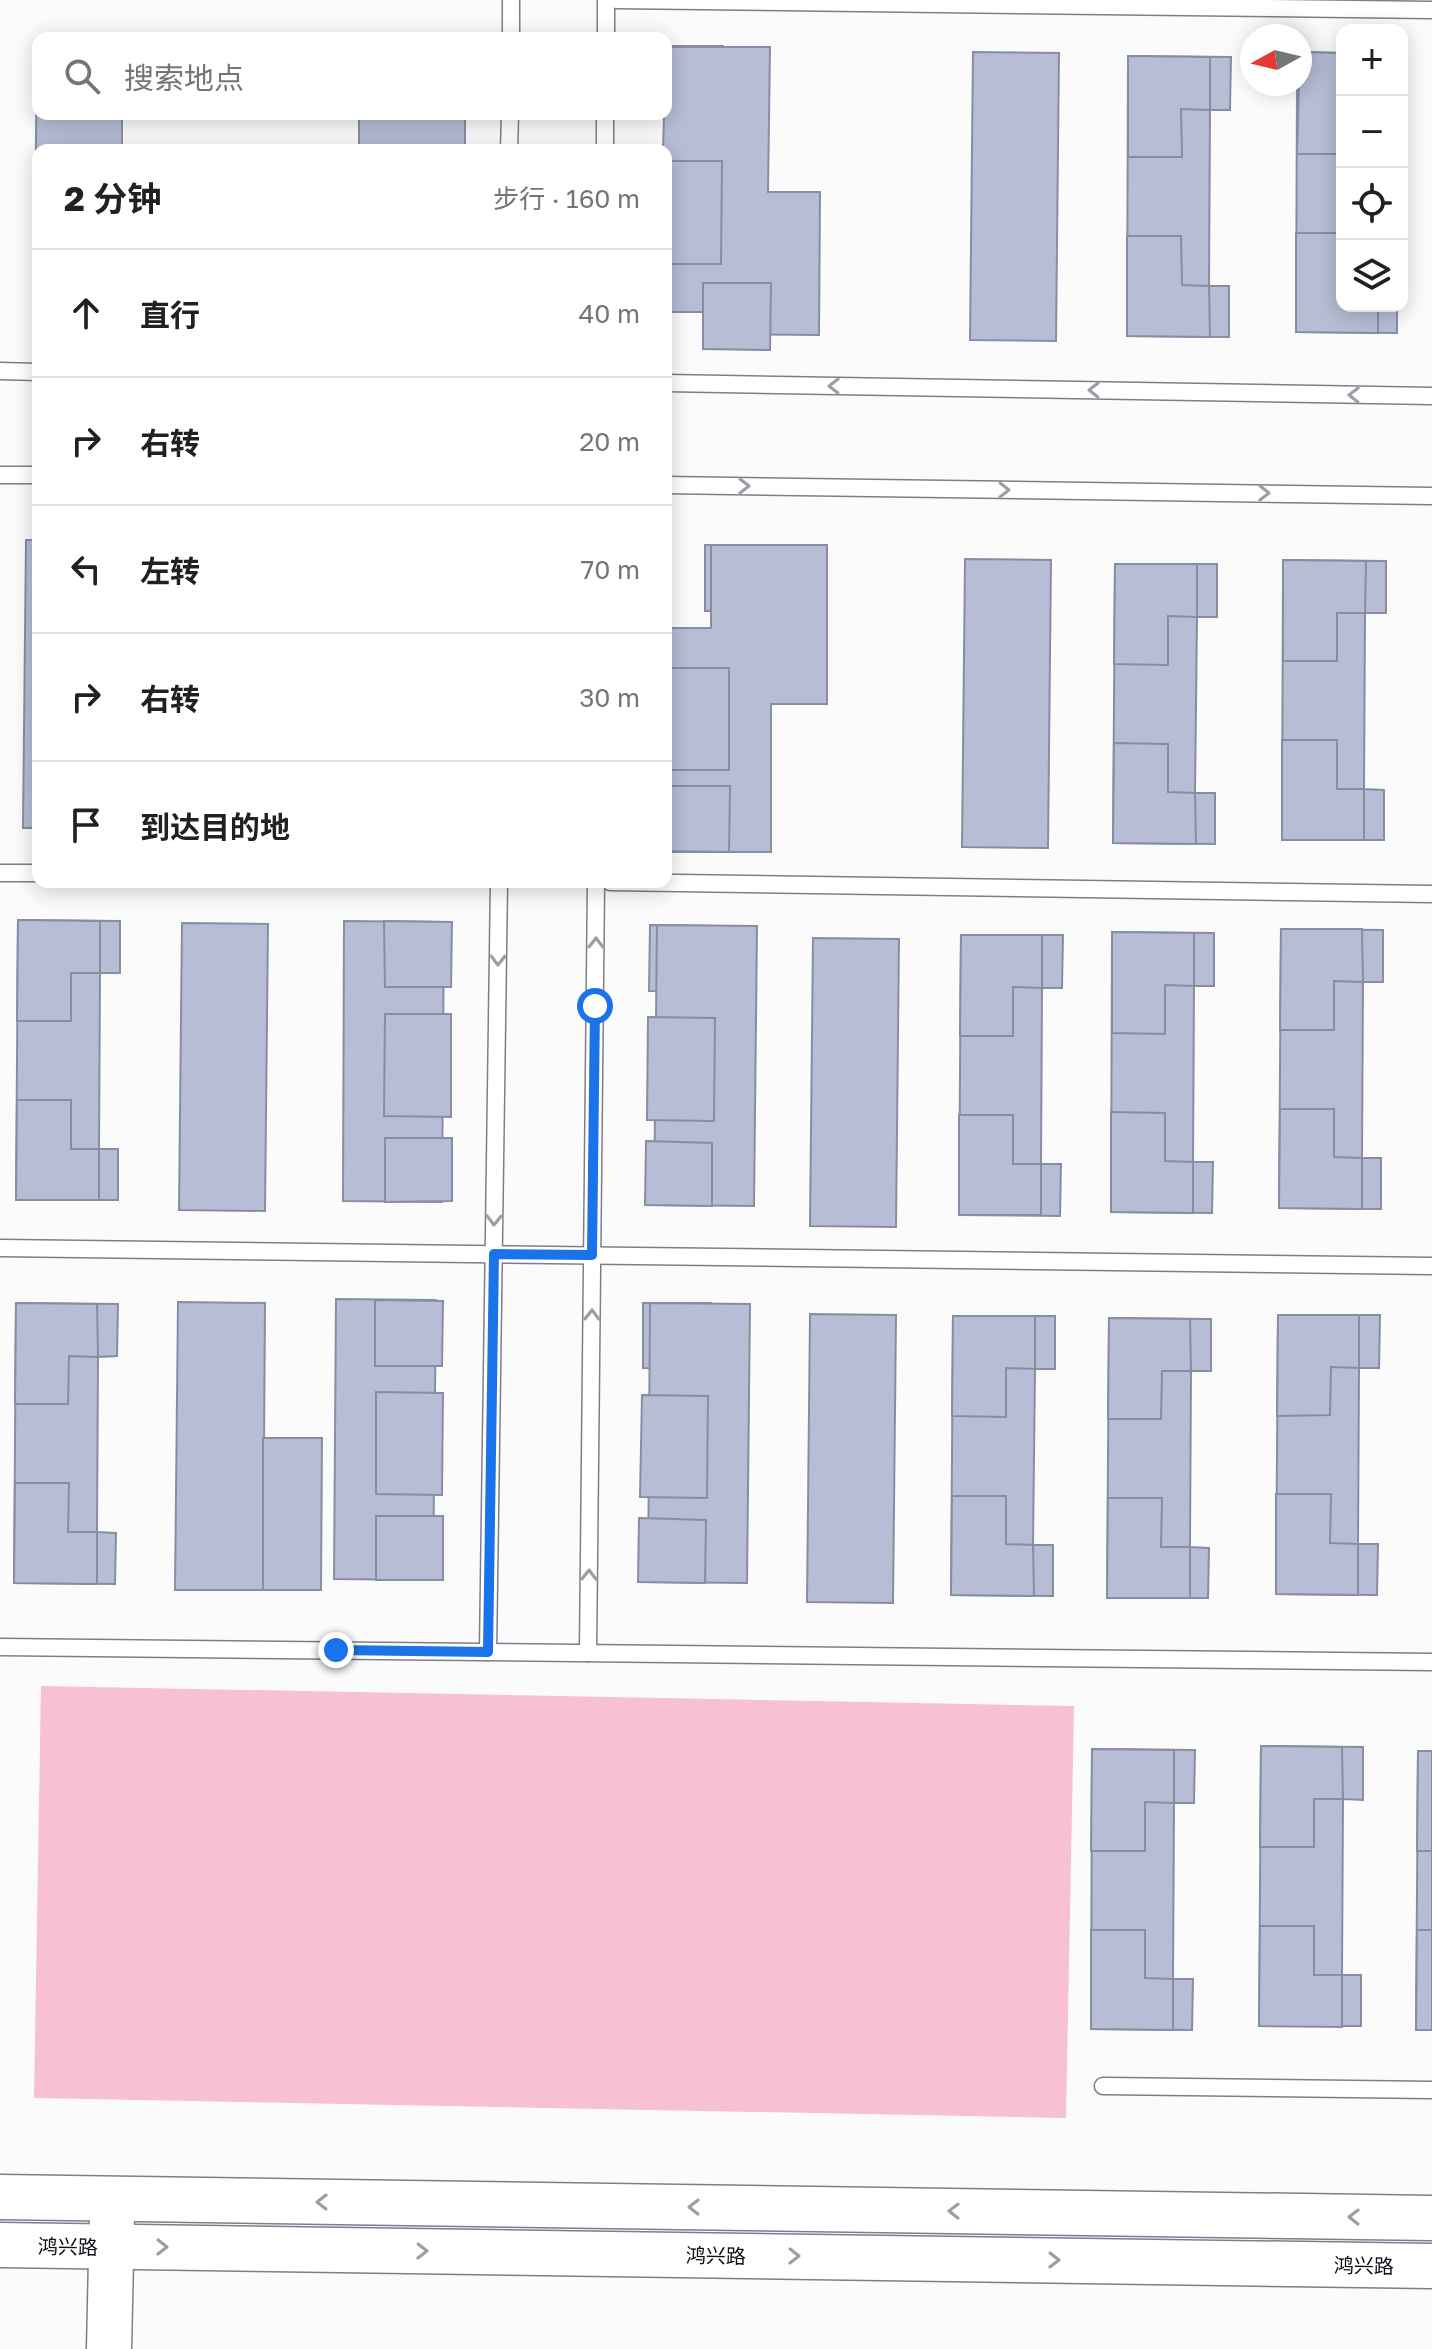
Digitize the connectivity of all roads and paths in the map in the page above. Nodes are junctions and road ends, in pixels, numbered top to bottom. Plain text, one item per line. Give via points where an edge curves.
1 (511, 0) edge
2 (606, 0) edge
3 (616, 0) edge
4 (1432, 10) edge
5 (511, 32) edge
6 (606, 32) edge
7 (510, 120) edge
8 (605, 120) edge
9 (509, 144) edge
10 (605, 144) edge
11 (0, 371) edge
12 (32, 372) edge
13 (672, 383) edge
14 (1432, 396) edge
15 (0, 475) edge
16 (32, 475) edge
17 (672, 485) edge
18 (1432, 496) edge
19 (0, 873) edge
20 (32, 873) edge
21 (672, 883) edge
22 (499, 888) edge
23 (596, 888) edge
24 (1432, 894) edge
25 (0, 1248) edge
26 (494, 1254) junction
27 (592, 1255) junction
28 (1432, 1266) edge
29 (0, 1647) edge
30 (488, 1652) junction
31 (588, 1653) junction
32 (1432, 1662) edge
33 (1103, 2086) dead end
34 (1432, 2090) edge
35 (0, 2197) edge
36 (111, 2198) junction
37 (1432, 2218) edge
38 (0, 2245) edge
39 (113, 2246) junction
40 (1432, 2266) edge
41 (109, 2349) edge

1 - 5 lane
2 - 6 lane
3 - 4 lane
7 - 9 lane
8 - 10 lane
11 - 12 lane
14 -> 13 lane
15 - 16 lane
17 -> 18 lane
19 - 20 lane
21 - 24 lane
22 -> 26 lane
27 -> 23 lane
25 - 26 lane
26 - 27 lane
26 - 30 lane
27 - 28 lane
31 -> 27 lane
29 - 30 lane
30 - 31 lane
31 - 32 lane
33 - 34 lane
35 - 36 street
37 -> 36 street
36 - 39 street
38 - 39 street, 鸿兴路
39 -> 40 street, 鸿兴路
39 - 41 street

